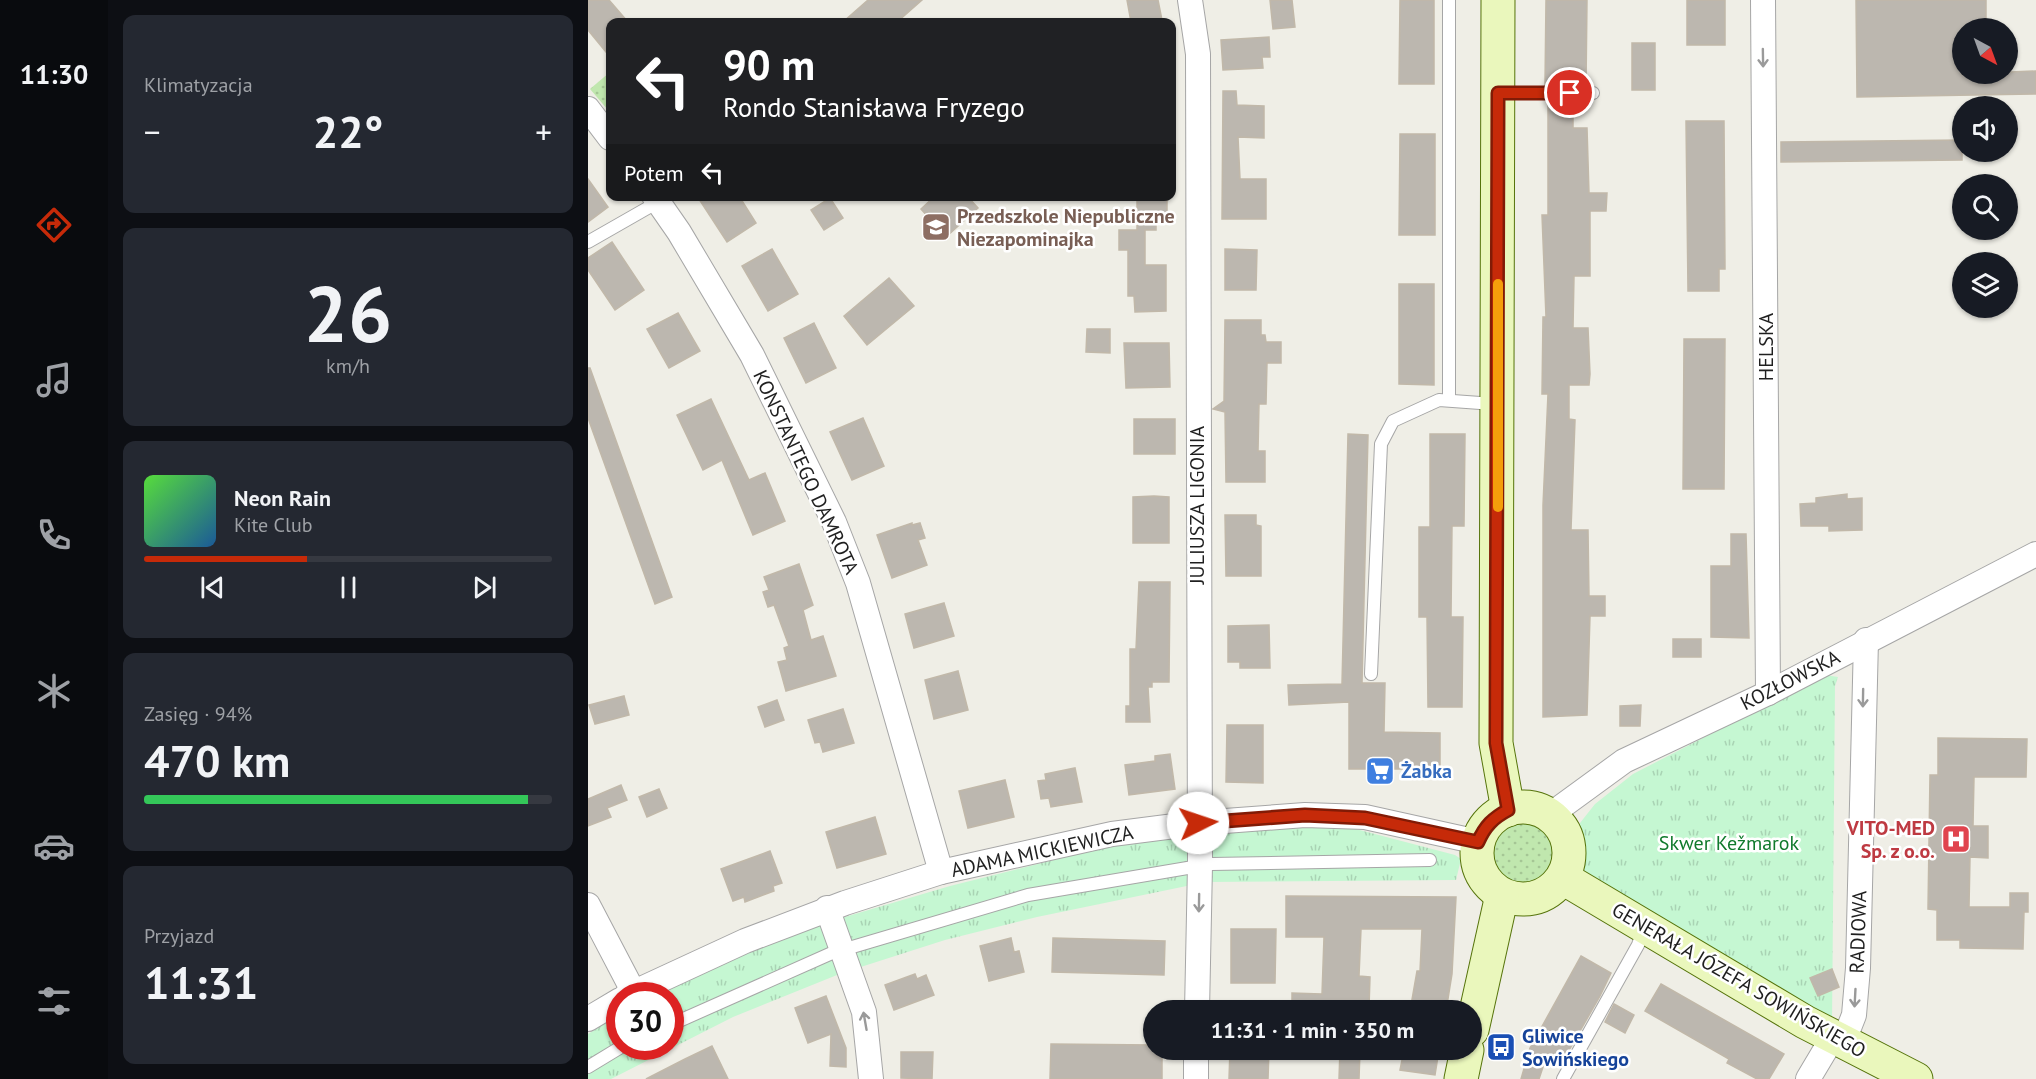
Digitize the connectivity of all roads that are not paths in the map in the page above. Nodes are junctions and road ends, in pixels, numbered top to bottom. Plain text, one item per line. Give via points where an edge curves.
1 (1190, 0) edge
2 (1449, 0) edge
3 (1498, 0) edge
4 (1763, 0) edge
5 (1498, 93) junction
6 (1593, 93) dead end
7 (588, 109) edge
8 (606, 133) edge
9 (653, 201) edge
10 (657, 201) edge
11 (588, 242) edge
12 (1449, 399) junction
13 (1499, 404) junction
14 (2036, 554) edge
15 (1866, 640) junction
16 (1371, 674) dead end
17 (1768, 693) junction
18 (1508, 810) junction
19 (1550, 815) junction
20 (1198, 823) junction
21 (1478, 842) junction
22 (1430, 860) dead end
23 (1200, 865) junction
24 (941, 872) junction
25 (1563, 878) junction
26 (1502, 895) junction
27 (588, 906) edge
28 (827, 908) junction
29 (1645, 926) junction
30 (842, 949) junction
31 (620, 982) edge
32 (656, 982) edge
33 (1197, 1000) edge
34 (1479, 1000) edge
35 (606, 1008) edge
36 (588, 1019) edge
37 (684, 1019) edge
38 (1838, 1040) junction
39 (606, 1056) edge
40 (1196, 1060) edge
41 (1465, 1060) edge
42 (588, 1067) edge
43 (871, 1079) edge
44 (1196, 1079) edge
45 (1461, 1079) edge
46 (1563, 1079) edge
47 (1808, 1079) edge
48 (1916, 1079) edge

1 - 20 street, JULIUSZA LIGONIA via 1198,64
2 - 12 lane
3 - 5 street
4 -> 17 street, HELSKA
5 - 6 lane
5 - 13 street
7 - 8 street
9 - 11 lane
10 - 24 street, KONSTANTEGO DAMROTA via 752,355 834,522 858,583
12 - 13 lane
12 - 16 lane via 1393,421 1381,444
13 - 18 street via 1496,743
14 - 15 street, KOZŁOWSKA
15 - 17 street, KOZŁOWSKA
15 -> 38 street, RADIOWA via 1858,968 1854,1015
17 - 19 street, KOZŁOWSKA via 1624,761
18 - 19 street via 1522,807
18 - 21 street via 1484,828
19 - 25 street via 1568,839 1570,853
20 - 21 street, ADAMA MICKIEWICZA via 1305,815 1365,818
20 - 23 street, JULIUSZA LIGONIA
20 - 24 street, ADAMA MICKIEWICZA via 1112,834
21 - 26 street via 1481,872
22 - 23 lane
23 - 30 lane via 1028,895
23 -> 33 street, JULIUSZA LIGONIA
24 - 28 street, ADAMA MICKIEWICZA
25 - 26 street via 1540,897 1527,900
25 - 29 street, GENERAŁA JÓZEFA SOWIŃSKIEGO
26 - 34 street
27 - 31 street
28 - 30 street
28 - 32 street, ADAMA MICKIEWICZA
29 - 38 street, GENERAŁA JÓZEFA SOWIŃSKIEGO
29 - 46 lane
30 - 37 lane
43 -> 30 street via 864,1012
35 - 36 street, ADAMA MICKIEWICZA
38 - 47 street, RADIOWA
38 - 48 street, GENERAŁA JÓZEFA SOWIŃSKIEGO
39 - 42 lane
40 - 44 street
41 - 45 street

